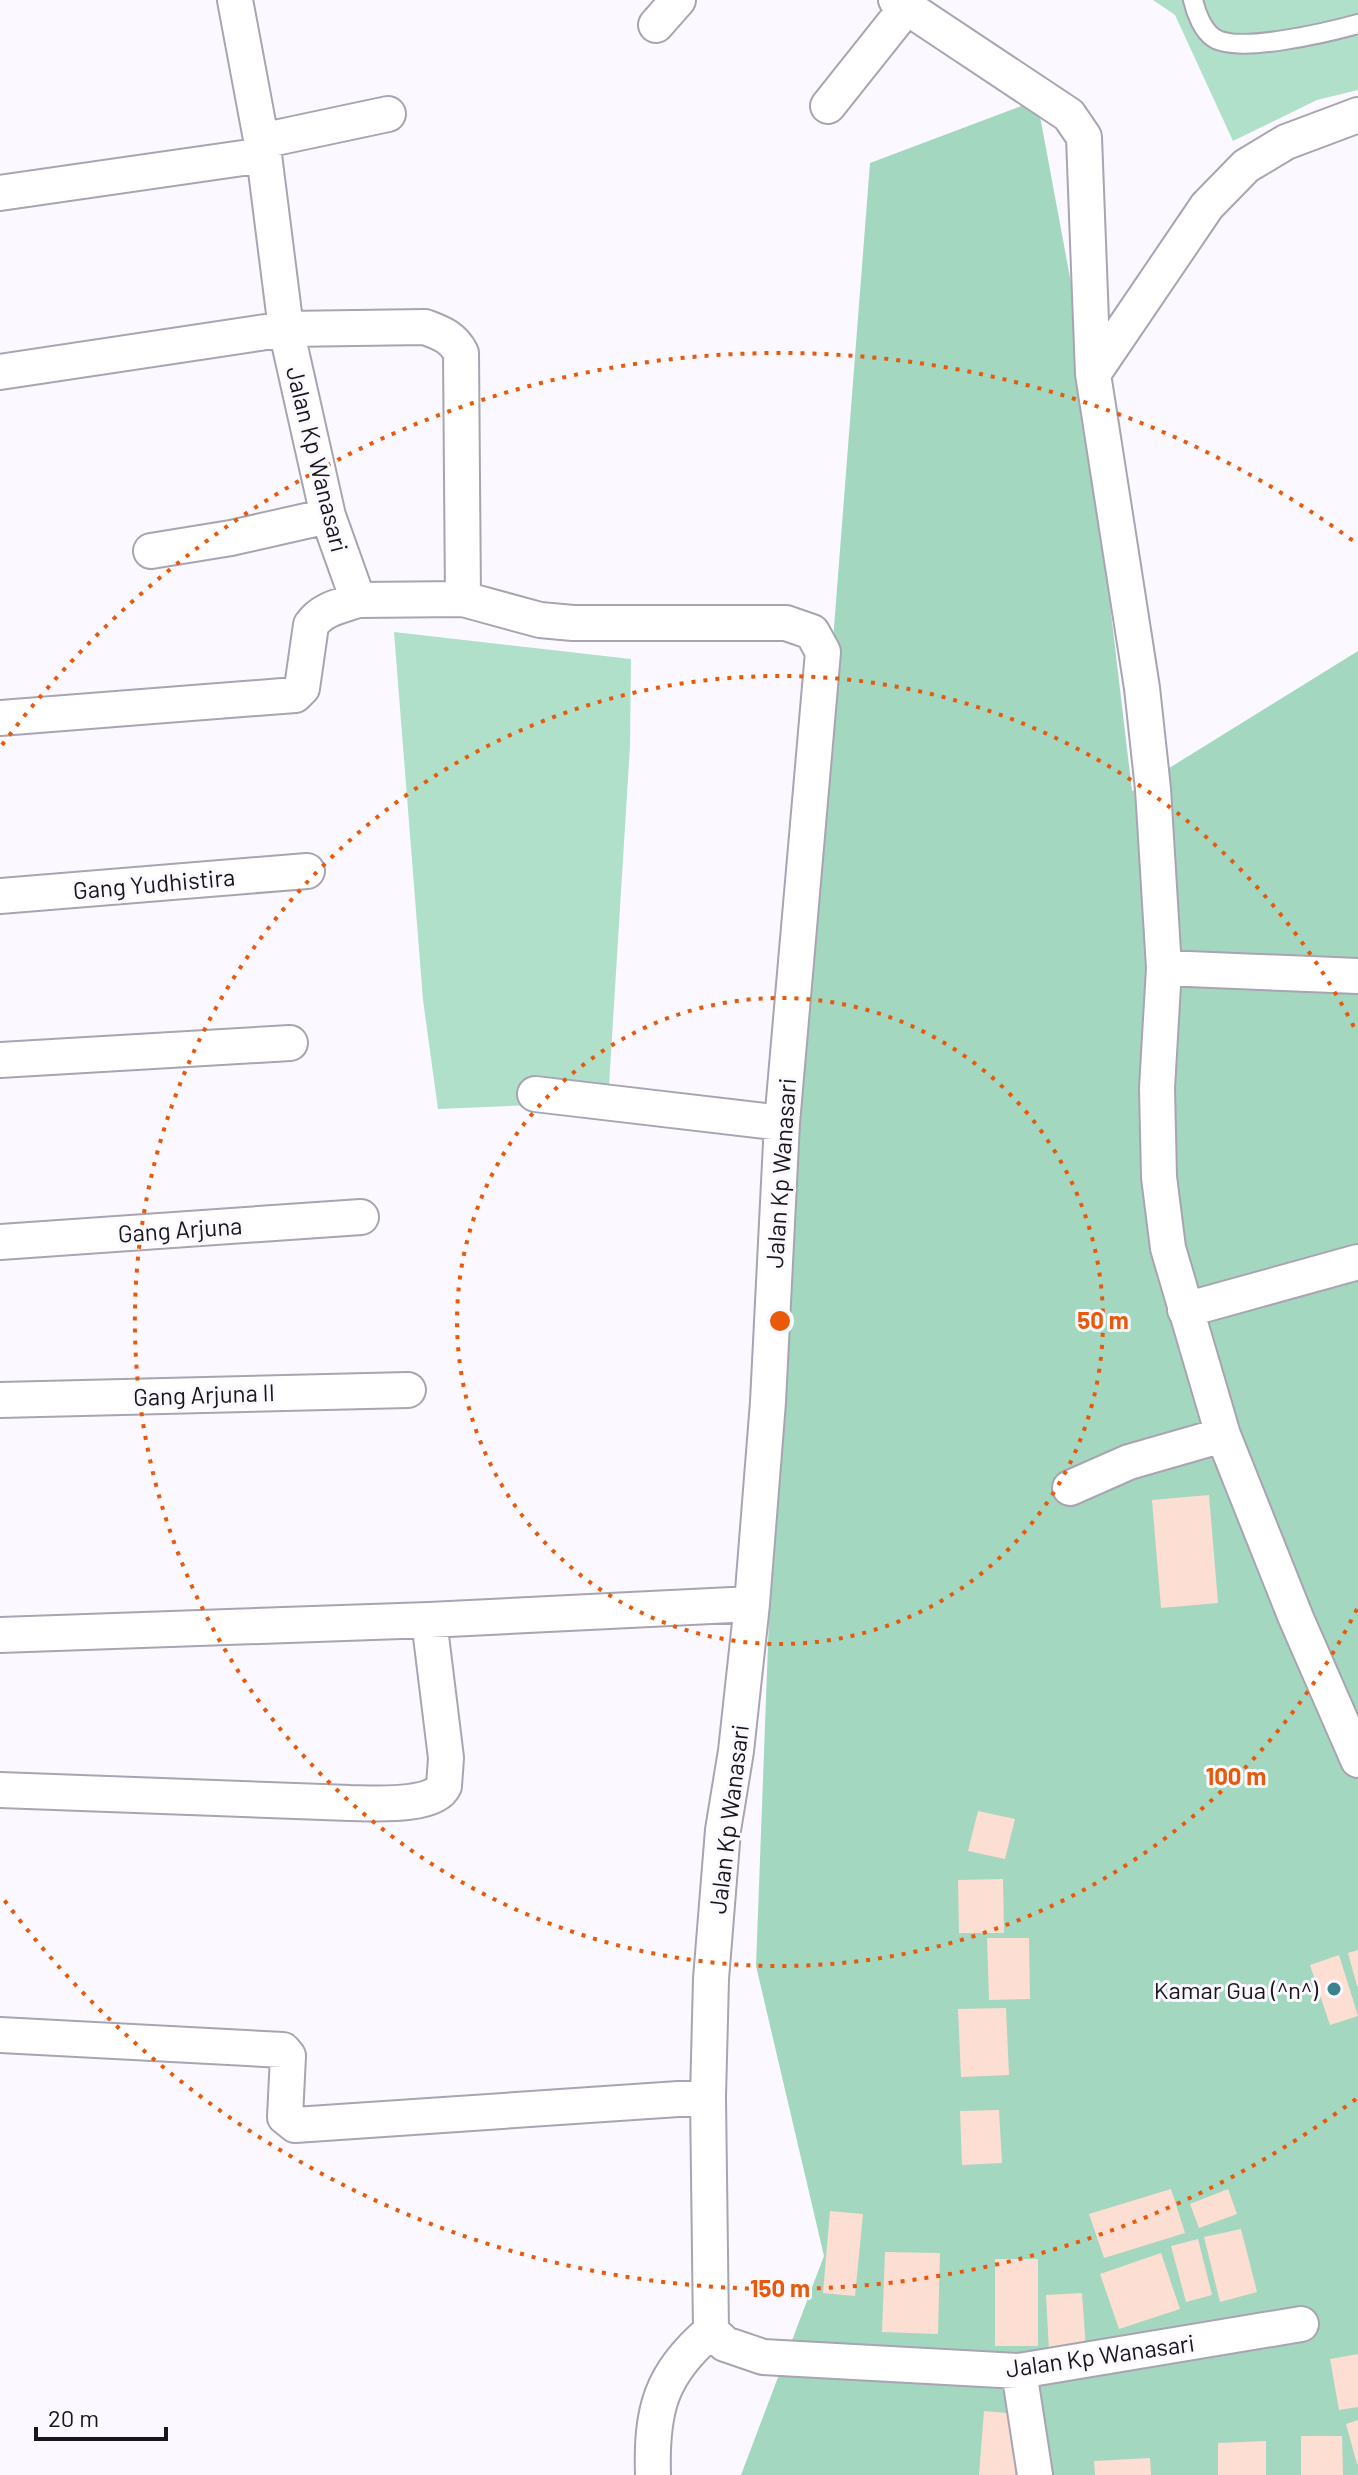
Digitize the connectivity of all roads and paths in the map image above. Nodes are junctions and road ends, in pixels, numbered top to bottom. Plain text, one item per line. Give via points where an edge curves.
1 (235, 0) edge
2 (1193, 0) edge
3 (901, 4) edge
4 (1358, 24) edge
5 (828, 106) dead end
6 (388, 114) dead end
7 (1358, 115) edge
8 (262, 148) junction
9 (0, 193) edge
10 (286, 329) junction
11 (0, 372) edge
12 (1093, 374) junction
13 (328, 516) junction
14 (151, 551) dead end
15 (463, 599) junction
16 (358, 600) junction
17 (0, 718) edge
18 (307, 871) dead end
19 (0, 896) edge
20 (1164, 968) junction
21 (1358, 976) edge
22 (290, 1043) dead end
23 (0, 1060) edge
24 (535, 1094) dead end
25 (782, 1123) junction
26 (361, 1217) dead end
27 (0, 1242) edge
28 (1358, 1262) edge
29 (1185, 1310) junction
30 (408, 1390) dead end
31 (0, 1400) edge
32 (1223, 1435) junction
33 (1070, 1488) dead end
34 (752, 1604) junction
35 (429, 1620) junction
36 (0, 1635) edge
37 (1358, 1760) edge
38 (0, 1790) edge
39 (0, 2035) edge
40 (708, 2097) junction
41 (1301, 2324) dead end
42 (711, 2331) junction
43 (1019, 2371) junction
44 (653, 2475) edge
45 (1035, 2475) edge

1 - 8 street, Jalan Kp Wanasari
2 - 4 lane via 1211,37 1226,44
3 - 5 street
3 - 12 street via 1069,115 1084,137
6 - 8 street
7 - 12 street via 1286,142 1246,166 1207,206
8 - 9 street
8 - 10 street, Jalan Kp Wanasari
10 - 11 street
10 - 13 street, Jalan Kp Wanasari
10 - 15 street via 425,327 455,341 462,366
12 - 20 street via 1142,688
13 - 14 street
13 - 16 street, Jalan Kp Wanasari
15 - 16 street, Jalan Kp Wanasari
15 - 25 street, Jalan Kp Wanasari via 540,620 573,623 786,623 800,625 818,640 825,668
16 - 17 street via 328,610 311,625 302,688 295,695
18 - 19 street, Gang Yudhistira
20 - 21 street
20 - 29 street via 1157,1088 1159,1177 1168,1248
22 - 23 street
24 - 25 street
25 - 34 street, Jalan Kp Wanasari
26 - 27 street, Gang Arjuna
28 - 29 street
29 - 32 street
30 - 31 street, Gang Arjuna II
32 - 33 street via 1129,1462
32 - 37 street
34 - 35 street
34 - 40 street, Jalan Kp Wanasari via 723,1830
35 - 36 street
35 - 38 street via 446,1758 444,1786 432,1796 350,1803
39 - 40 street via 283,2050 288,2056 285,2117 295,2125
40 - 42 street, Jalan Kp Wanasari
41 - 43 street, Jalan Kp Wanasari
42 - 43 street, Jalan Kp Wanasari via 725,2344 763,2357
42 - 44 street via 669,2378 655,2409
43 - 45 street

